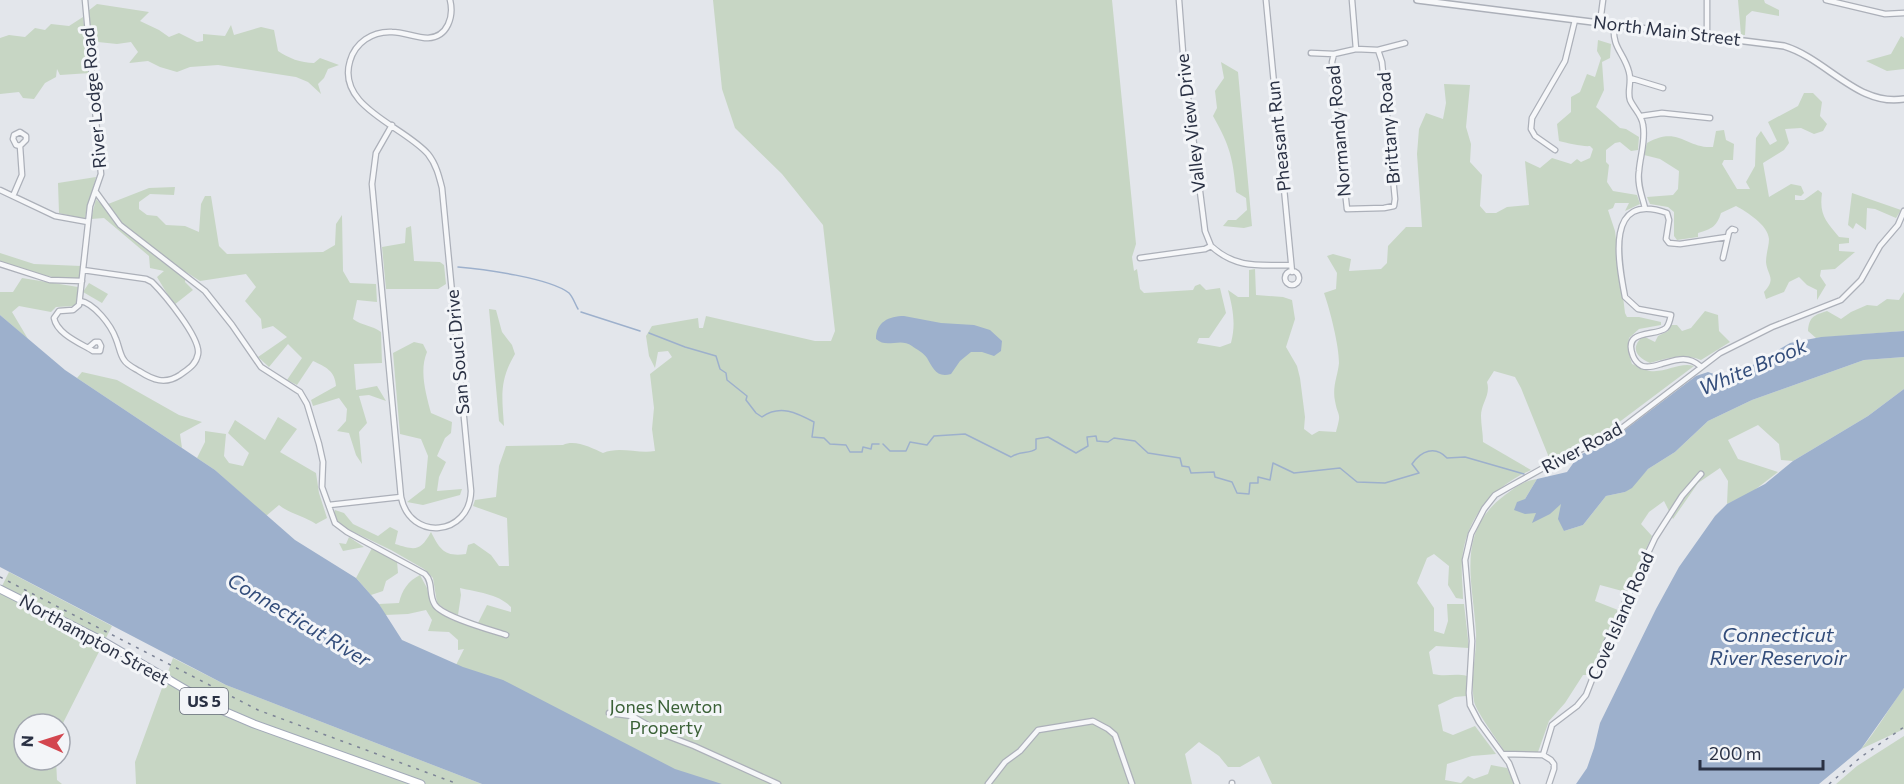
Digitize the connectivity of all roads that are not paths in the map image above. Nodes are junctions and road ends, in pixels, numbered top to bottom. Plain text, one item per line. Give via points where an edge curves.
1 (85, 0) edge
2 (450, 0) edge
3 (1179, 0) edge
4 (1266, 0) edge
5 (1353, 0) edge
6 (1417, 0) edge
7 (1603, 0) edge
8 (1707, 0) edge
9 (1826, 0) edge
10 (1443, 2) edge
11 (1904, 13) edge
12 (1575, 20) junction
13 (1600, 23) junction
14 (1614, 24) junction
15 (1707, 35) junction
16 (1405, 43) dead end
17 (1356, 49) junction
18 (1378, 50) junction
19 (1311, 52) dead end
20 (1334, 54) junction
21 (1630, 78) junction
22 (1663, 88) dead end
23 (1904, 99) edge
24 (1641, 116) junction
25 (1710, 118) dead end
26 (392, 125) junction
27 (20, 146) dead end
28 (1555, 150) dead end
29 (0, 190) edge
30 (96, 192) junction
31 (13, 196) junction
32 (1645, 208) junction
33 (1347, 209) joint
34 (1904, 211) edge
35 (88, 222) junction
36 (1735, 230) dead end
37 (1727, 237) junction
38 (1211, 246) junction
39 (1140, 258) dead end
40 (1723, 258) dead end
41 (0, 264) edge
42 (1291, 265) junction
43 (83, 270) junction
44 (1292, 272) dead end
45 (82, 280) junction
46 (80, 301) junction
47 (88, 348) dead end
48 (1700, 366) junction
49 (1701, 474) dead end
50 (401, 497) junction
51 (329, 505) junction
52 (0, 589) edge
53 (506, 635) dead end
54 (609, 713) dead end
55 (1503, 754) junction
56 (1543, 755) junction
57 (421, 784) edge
58 (778, 784) edge
59 (987, 784) edge
60 (1132, 784) edge
61 (1517, 784) edge
62 (1549, 784) edge

1 - 30 street, River Lodge Road via 101,174
2 - 26 street, San Souci Drive via 451,18 439,35 428,38 381,32 364,40 353,52 348,69 352,92
3 - 38 street, Valley View Drive via 1203,215
4 - 42 street, Pheasant Run
5 - 17 street
6 - 10 street, North Main Street
7 - 13 street
8 - 15 street
9 - 11 street via 1885,14
10 - 12 street, North Main Street
12 - 13 street, North Main Street
12 - 28 street via 1565,62 1532,118 1535,136
13 - 14 street, North Main Street
14 - 15 street, North Main Street
14 - 21 street via 1614,43
15 - 23 street, North Main Street via 1794,49 1858,90 1880,99
16 - 18 street
17 - 18 street
17 - 20 street
18 - 33 street, Brittany Road via 1387,102 1394,206
19 - 20 street
20 - 33 street, Normandy Road
21 - 22 street
21 - 24 street via 1630,99
24 - 25 street via 1663,113
24 - 32 street via 1644,136 1638,177
26 - 50 street, San Souci Drive via 375,153 372,184
26 - 50 street, San Souci Drive via 429,156 441,182 471,491 470,502 461,517 436,528 415,521
27 - 31 street via 22,175
29 - 31 street
30 - 35 street, River Lodge Road
30 - 51 street via 120,225 205,291 261,367 300,392 319,444 322,487
31 - 35 street via 55,216
32 - 37 street via 1667,213 1669,243
32 - 48 street via 1634,211 1621,225 1625,297 1638,309 1671,315 1664,330 1637,337 1632,346 1633,357 1644,367 1682,358
34 - 48 street, River Road via 1861,280 1841,300 1749,337
35 - 43 street, River Lodge Road
36 - 37 street via 1730,230
37 - 40 street
38 - 39 street
38 - 42 street via 1240,263
41 - 45 street via 50,280
42 - 44 street, Pheasant Run
43 - 45 street, River Lodge Road
43 - 46 street via 152,282 191,333 198,347 196,360 174,379 150,378 126,363 115,336 95,307
45 - 46 street, River Lodge Road
46 - 47 street via 76,309 55,314 54,321 60,330
48 - 55 street, River Road via 1614,434 1495,495 1477,521 1465,561 1472,641 1470,705
49 - 56 street, Cove Island Road via 1655,538 1586,695 1552,725
50 - 51 street
51 - 53 street via 339,527 425,573 438,609
52 - 57 main road, Northampton Street / US 5 via 101,640 219,709
54 - 58 street via 632,716 665,735
55 - 56 street
55 - 61 street, River Road
56 - 62 street via 1554,764
59 - 60 street via 1038,730 1093,721 1115,735

